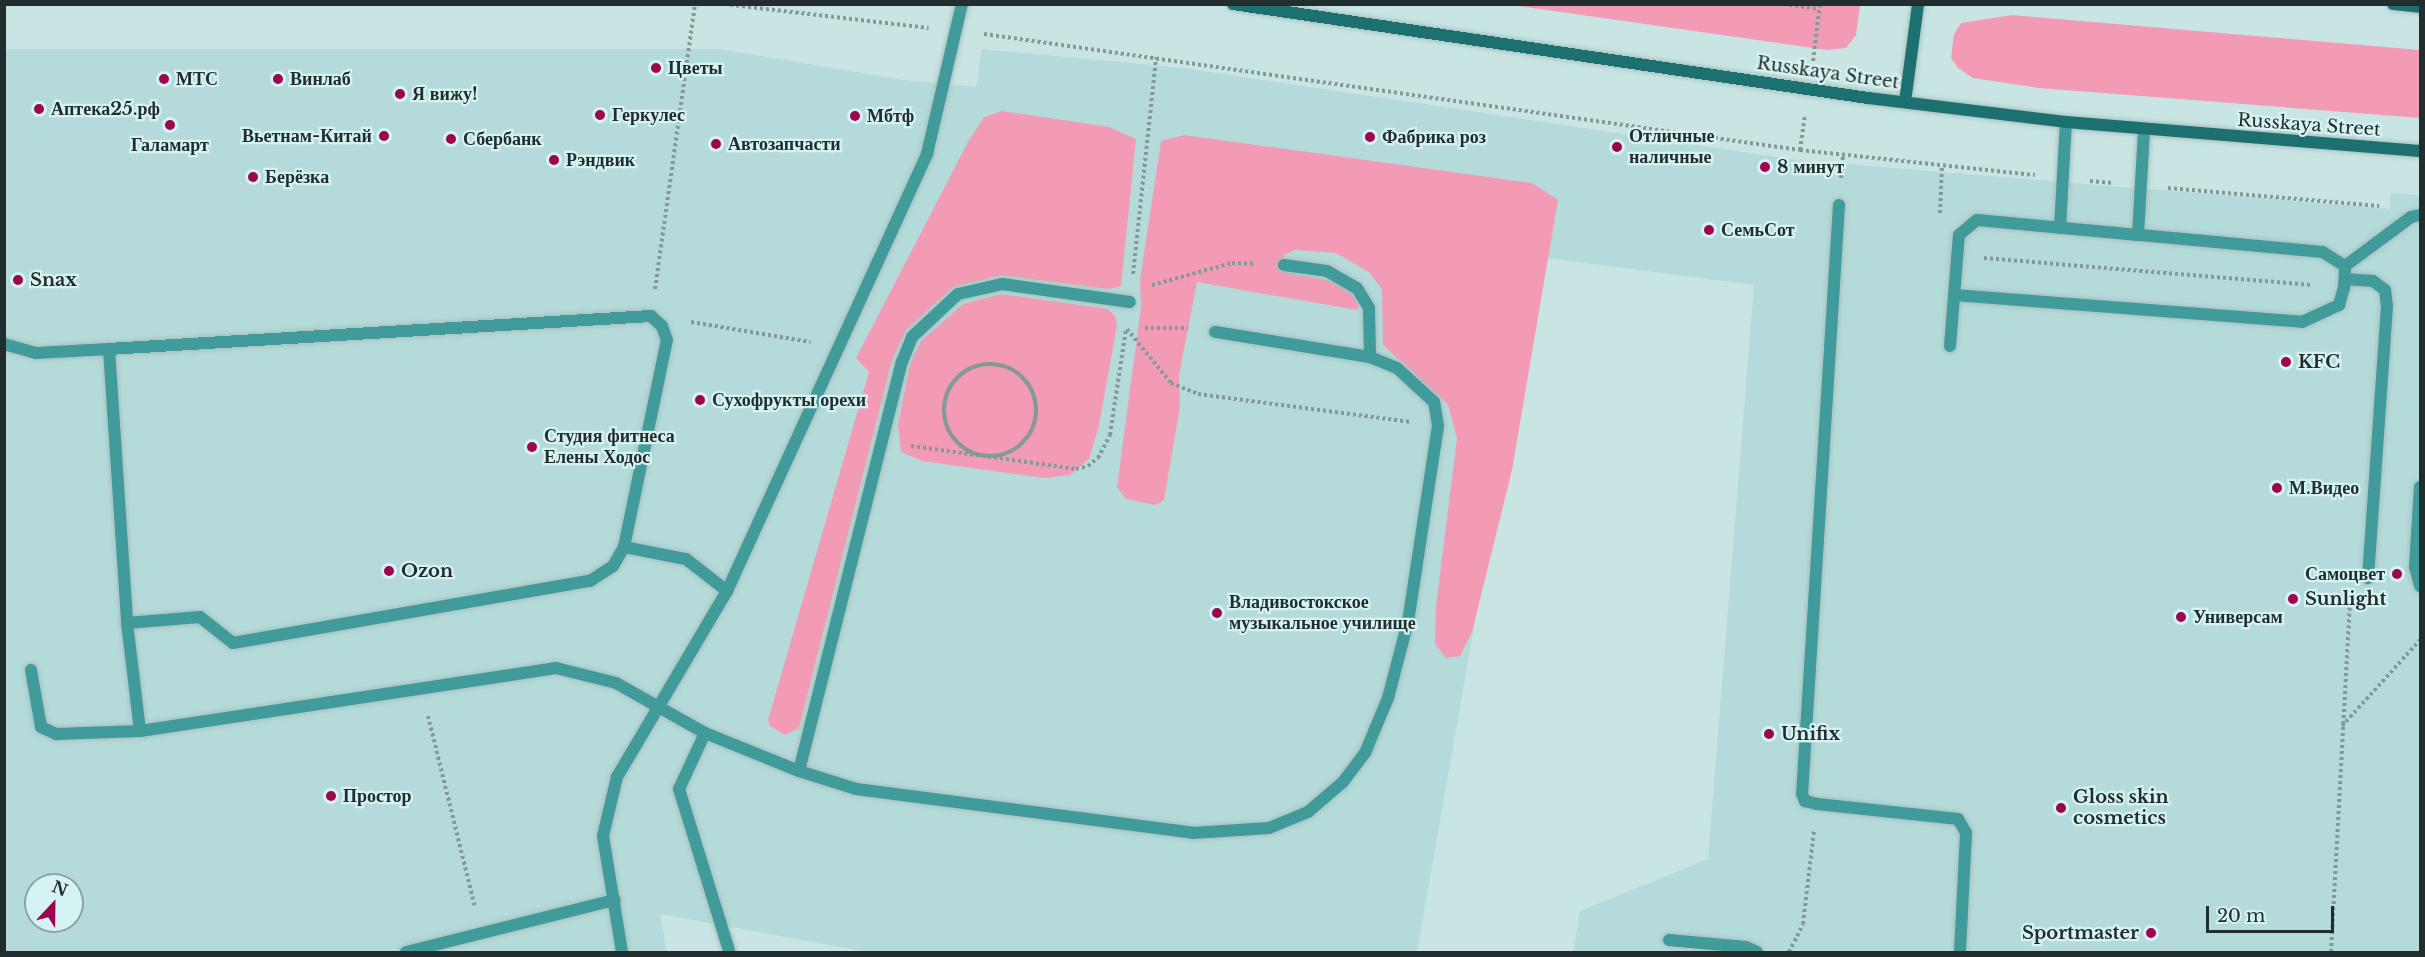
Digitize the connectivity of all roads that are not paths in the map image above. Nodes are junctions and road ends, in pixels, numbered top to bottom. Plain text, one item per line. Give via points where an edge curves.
1 (962, 4) edge
2 (1233, 4) edge
3 (1918, 4) edge
4 (2393, 4) edge
5 (2421, 8) edge
6 (1905, 102) junction
7 (2066, 122) junction
8 (2144, 131) junction
9 (2421, 151) edge
10 (1839, 206) dead end
11 (2421, 215) edge
12 (2060, 228) junction
13 (2138, 236) junction
14 (1284, 265) road end
15 (2345, 278) junction
16 (1954, 295) junction
17 (1131, 296) road end
18 (1215, 332) road end
19 (4, 344) edge
20 (1950, 346) dead end
21 (109, 349) junction
22 (1370, 357) junction
23 (2421, 487) edge
24 (624, 547) junction
25 (2368, 578) dead end
26 (2421, 586) edge
27 (727, 591) junction
28 (127, 623) junction
29 (31, 670) dead end
30 (660, 707) junction
31 (141, 731) junction
32 (705, 733) junction
33 (799, 771) junction
34 (615, 900) junction
35 (1669, 940) dead end
36 (729, 951) edge
37 (406, 952) edge
38 (622, 952) edge
39 (1757, 952) edge
40 (1960, 952) edge

1 - 27 lane via 927,154
2 - 6 main road, Russkaya Street
3 - 6 main road
4 - 5 main road
6 - 7 main road, Russkaya Street
7 - 8 main road, Russkaya Street
7 - 12 lane
8 - 9 main road, Russkaya Street
8 - 13 lane
10 - 40 lane via 1802,794 1805,801 1817,804 1958,819 1966,833
11 - 15 lane via 2411,217
12 - 13 lane
12 - 16 lane via 1977,220 1959,235
13 - 15 lane via 2323,252
14 - 22 lane via 1327,272 1357,288 1369,308
15 - 16 lane via 2339,305 2302,322
15 - 25 lane via 2373,281 2385,290 2387,306
16 - 20 lane
17 - 33 lane via 1002,284 958,294 912,337 902,362
18 - 22 lane
19 - 21 lane via 36,352
21 - 24 lane via 651,316 662,326 667,340
21 - 28 lane
22 - 33 lane via 1397,368 1422,387 1434,402 1438,426 1408,622 1388,698 1365,753 1343,782 1308,812 1269,828 1193,833 856,789
23 - 26 lane via 2415,567
24 - 27 lane via 686,559
24 - 28 lane via 613,566 590,581 233,643 200,617
27 - 30 lane
28 - 31 lane
29 - 31 lane via 41,727 56,734
30 - 31 lane via 616,683 556,668
30 - 32 lane
30 - 34 lane via 617,777 603,836
32 - 33 lane
32 - 36 lane via 679,789
34 - 37 lane
34 - 38 lane
35 - 39 lane via 1746,947

